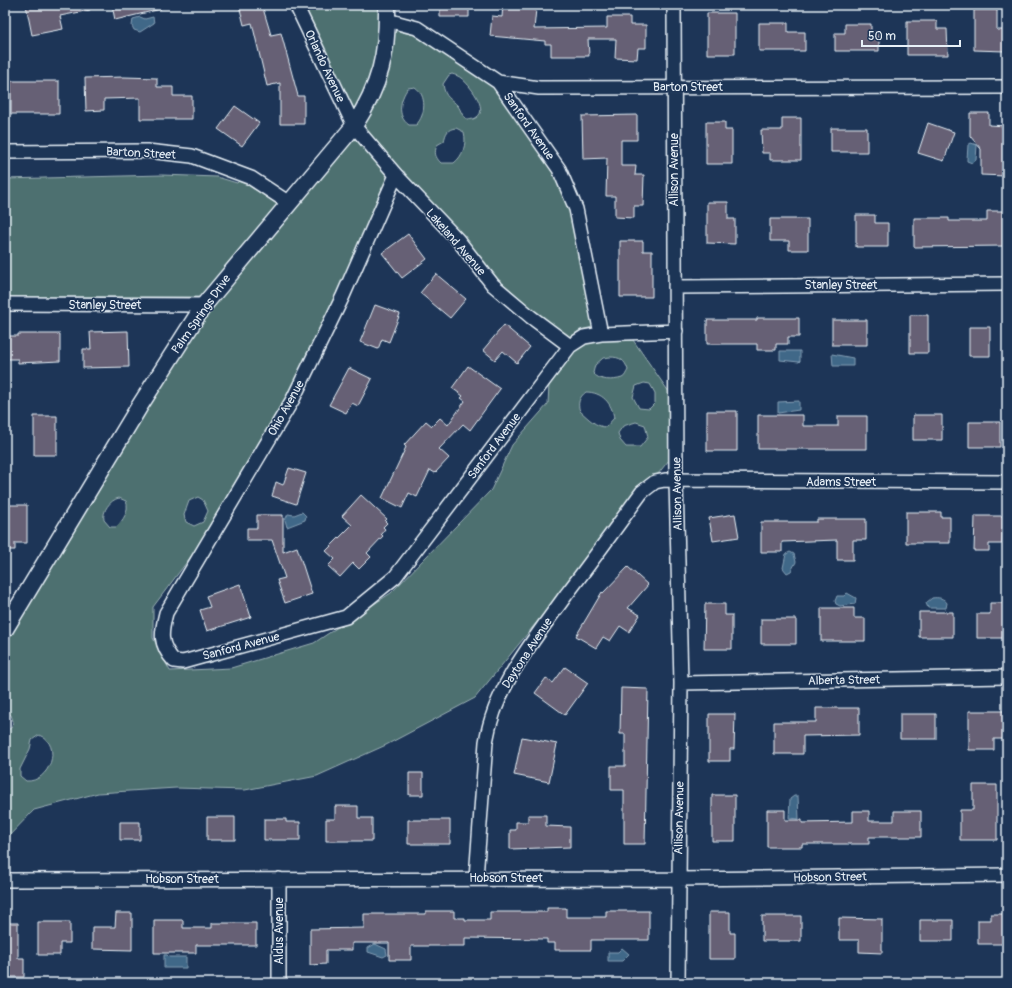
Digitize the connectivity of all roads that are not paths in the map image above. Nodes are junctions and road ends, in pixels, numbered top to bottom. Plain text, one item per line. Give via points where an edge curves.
1 (296, 5) edge
2 (674, 5) edge
3 (387, 13) edge
4 (498, 82) junction
5 (674, 87) junction
6 (1007, 87) edge
7 (354, 126) junction
8 (5, 152) edge
9 (396, 175) junction
10 (289, 203) junction
11 (1007, 284) edge
12 (675, 286) junction
13 (5, 304) edge
14 (204, 305) junction
15 (676, 331) junction
16 (602, 334) junction
17 (570, 346) junction
18 (676, 482) junction
19 (1007, 482) edge
20 (5, 629) edge
21 (161, 632) joint
22 (1007, 677) edge
23 (681, 683) junction
24 (1007, 875) edge
25 (476, 878) junction
26 (279, 879) junction
27 (678, 879) junction
28 (5, 880) edge
29 (279, 983) edge
30 (678, 983) edge

1 - 7 street, Orlando Avenue
2 - 5 street, Allison Avenue
3 - 4 street, Barton Street via 417,28
3 - 7 street, Palm Springs Drive via 384,54 378,81
4 - 5 street, Barton Street via 539,88
4 - 16 street, Sanford Avenue via 559,169 576,209
5 - 6 street, Barton Street
5 - 12 street, Allison Avenue
7 - 9 street, Lakeland Avenue
7 - 10 street, Palm Springs Drive
8 - 10 street, Barton Street via 147,151 192,156 251,178
9 - 17 street, Lakeland Avenue via 458,240 493,284
9 - 21 street, Ohio Avenue via 343,296 293,399 166,613
10 - 14 street, Palm Springs Drive
11 - 12 street, Stanley Street
12 - 15 street, Allison Avenue
13 - 14 street, Stanley Street
14 - 20 street, Palm Springs Drive via 138,407
15 - 16 street
15 - 18 street, Allison Avenue
16 - 17 street, Sanford Avenue via 584,337
17 - 21 street, Sanford Avenue via 395,577 346,617 183,662 174,660 168,654 163,645
18 - 19 street, Adams Street
18 - 23 street, Allison Avenue
18 - 25 street, Daytona Avenue via 655,482 642,492 508,678 489,720
22 - 23 street, Alberta Street
23 - 27 street, Allison Avenue
24 - 27 street, Hobson Street
25 - 26 street, Hobson Street
25 - 27 street, Hobson Street
26 - 28 street, Hobson Street
26 - 29 street, Aldus Avenue
27 - 30 street, Allison Avenue

